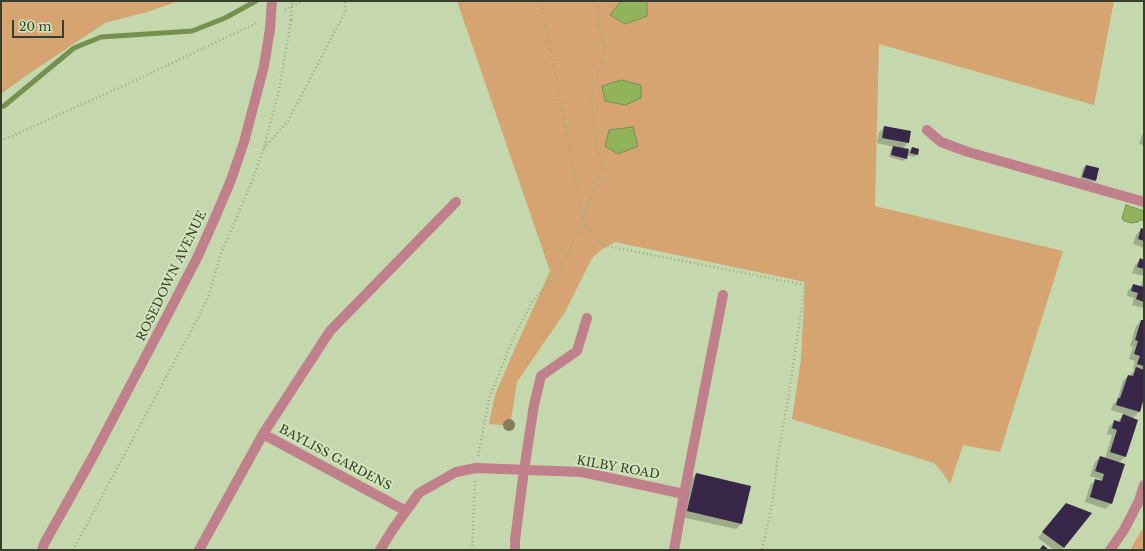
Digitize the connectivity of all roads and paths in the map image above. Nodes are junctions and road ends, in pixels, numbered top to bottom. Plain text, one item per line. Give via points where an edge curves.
1 (272, 1) edge
2 (292, 1) edge
3 (345, 1) edge
4 (541, 1) edge
5 (599, 1) edge
6 (246, 28) dead end
7 (928, 130) dead end
8 (1, 141) edge
9 (264, 148) junction
10 (456, 202) dead end
11 (1144, 202) edge
12 (583, 220) junction
13 (723, 295) dead end
14 (587, 318) dead end
15 (263, 434) junction
16 (476, 468) junction
17 (524, 470) junction
18 (1144, 485) edge
19 (684, 494) junction
20 (406, 511) junction
21 (41, 548) edge
22 (73, 550) edge
23 (199, 550) edge
24 (380, 550) edge
25 (472, 550) edge
26 (515, 550) edge
27 (674, 550) edge
28 (762, 550) edge
29 (1110, 550) edge

1 - 21 street, ROSEDOWN AVENUE, bridge via 264,66 231,180 198,256 87,467
2 - 9 path, bridge via 279,90
3 - 9 path via 345,12 288,121
4 - 12 path
5 - 12 path via 598,25 606,48 591,97 596,145 602,167
6 - 8 path
7 - 11 street via 941,142 968,152
9 - 22 path via 220,256 209,295
10 - 15 street via 330,331
12 - 16 path via 560,271 532,302 512,341 488,399
12 - 28 path via 602,245 805,285 772,505
13 - 19 street
14 - 17 street via 576,351 541,376
15 - 20 street, BAYLISS GARDENS
15 - 23 street, BAYLISS GARDENS
16 - 17 street, KILBY ROAD
16 - 20 street, KILBY ROAD via 456,472 419,493
16 - 25 path
17 - 19 street, KILBY ROAD via 582,472
17 - 26 street
18 - 29 street via 1124,530
19 - 27 street
20 - 24 street, KILBY ROAD

